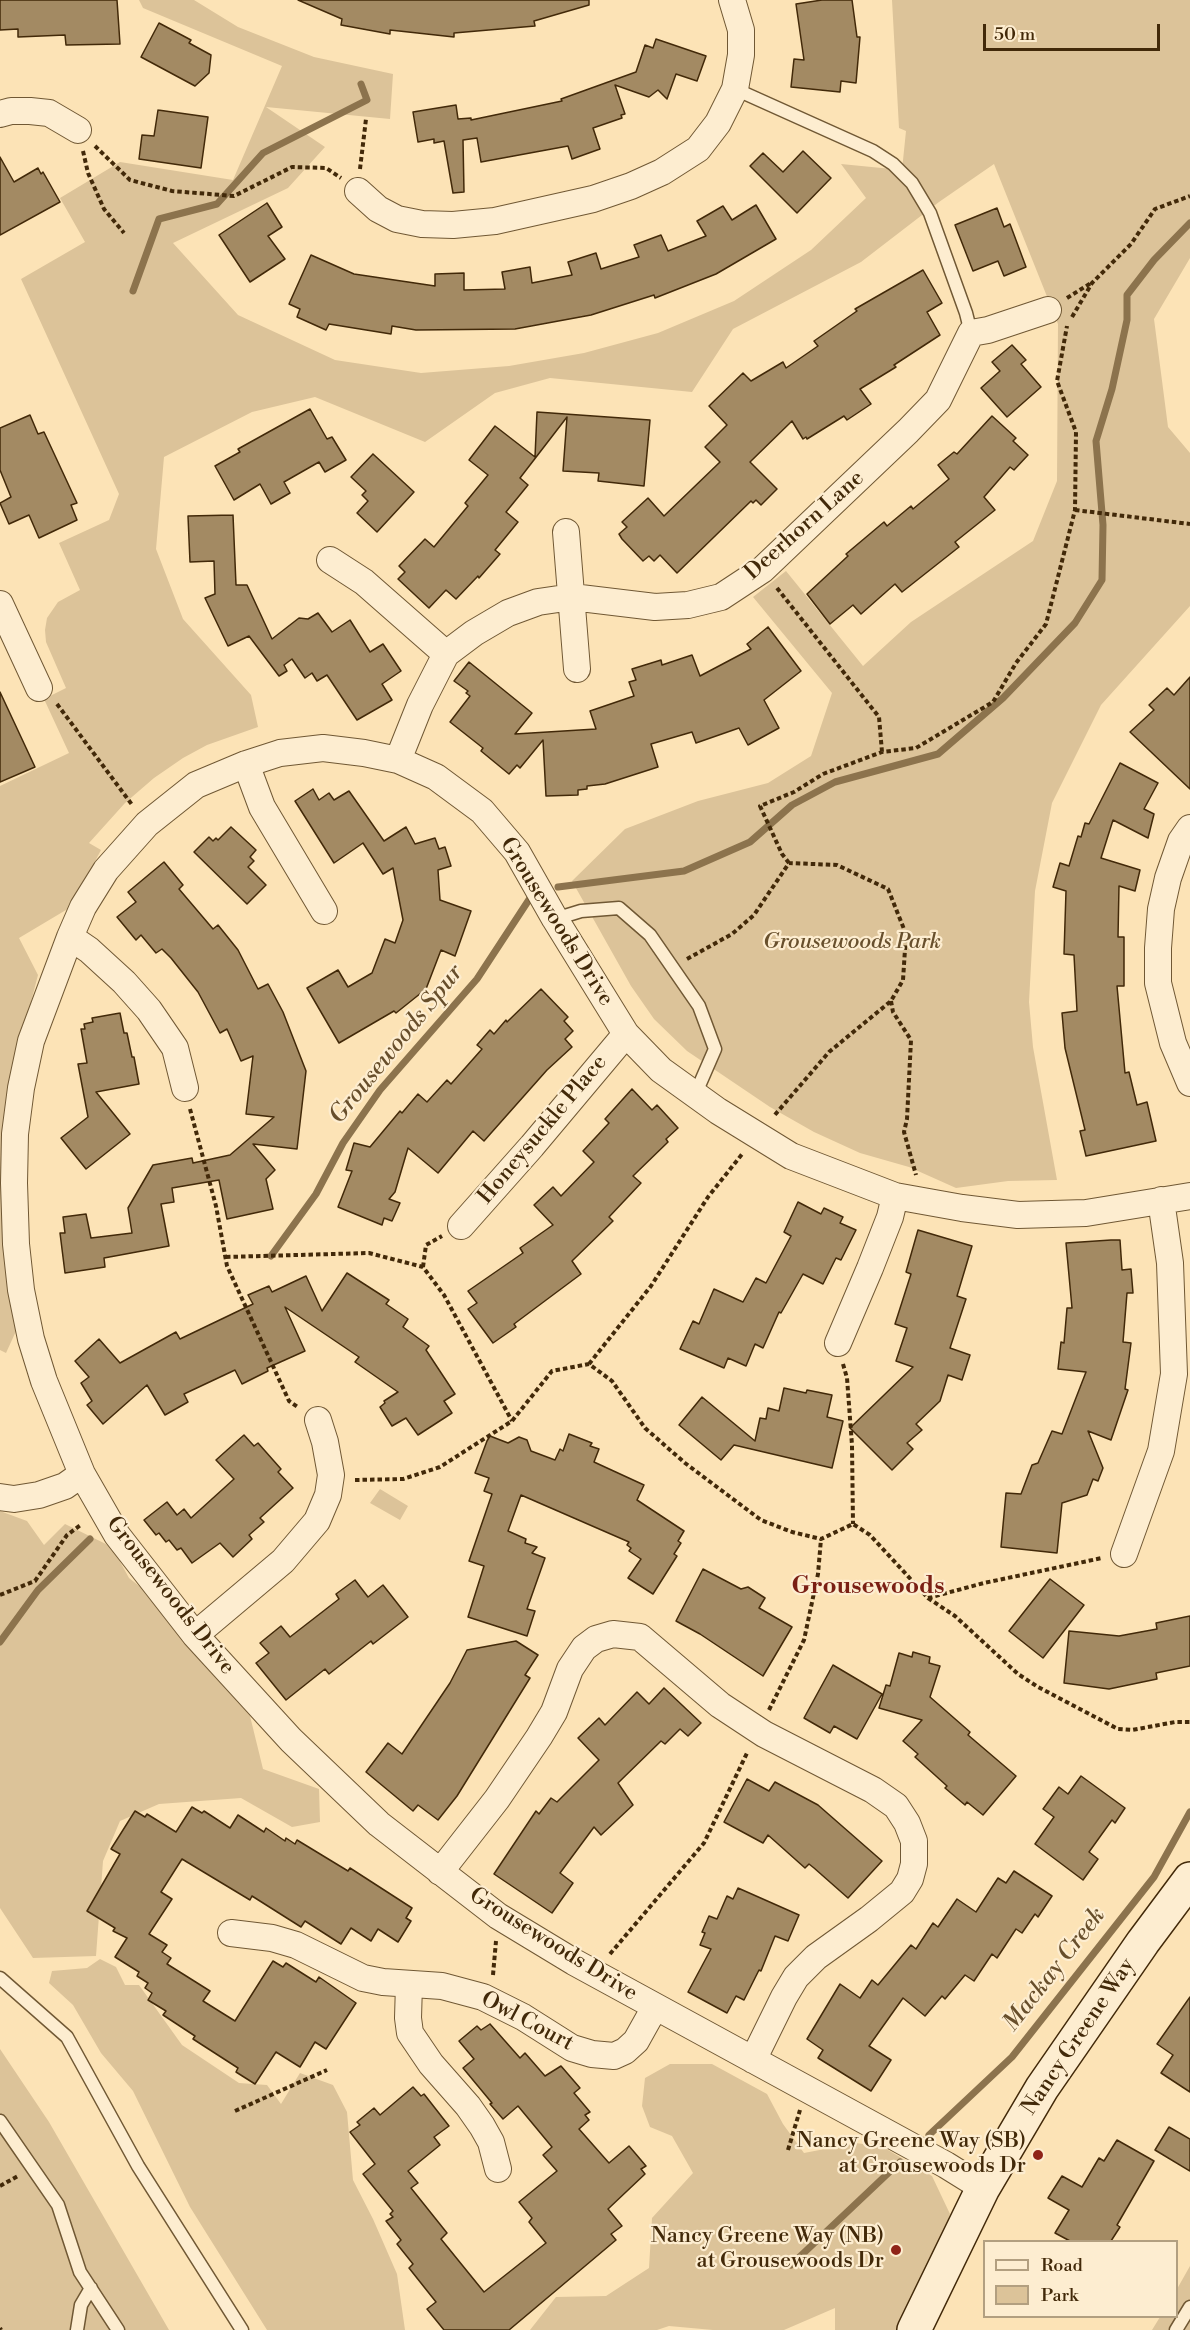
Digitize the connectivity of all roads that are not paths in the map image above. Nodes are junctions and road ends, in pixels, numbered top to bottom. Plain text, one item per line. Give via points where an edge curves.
1 (732, 0) edge
2 (735, 89) junction
3 (0, 114) edge
4 (78, 130) road end
5 (358, 191) road end
6 (1048, 310) dead end
7 (970, 333) junction
8 (566, 532) dead end
9 (330, 560) dead end
10 (572, 597) junction
11 (0, 604) edge
12 (446, 654) junction
13 (577, 669) dead end
14 (39, 688) road end
15 (398, 760) junction
16 (246, 764) junction
17 (1190, 828) edge
18 (324, 911) dead end
19 (555, 919) junction
20 (70, 937) junction
21 (626, 1034) junction
22 (1190, 1083) edge
23 (185, 1088) road end
24 (696, 1095) junction
25 (895, 1196) junction
26 (1190, 1196) edge
27 (1161, 1200) junction
28 (461, 1226) road end
29 (838, 1343) road end
30 (318, 1420) road end
31 (82, 1474) junction
32 (0, 1497) edge
33 (1124, 1554) road end
34 (195, 1635) junction
35 (440, 1872) junction
36 (1190, 1879) edge
37 (231, 1933) dead end
38 (0, 1978) edge
39 (409, 1984) junction
40 (655, 2007) junction
41 (753, 2061) junction
42 (0, 2121) edge
43 (498, 2169) dead end
44 (983, 2188) junction
45 (91, 2288) junction
46 (1190, 2307) edge
47 (77, 2330) edge
48 (118, 2330) edge
49 (242, 2330) edge
50 (914, 2330) edge
51 (1176, 2330) edge

1 - 2 street via 741,30
2 - 5 street via 718,123 698,148 662,172 593,199 495,221 422,224 397,219
2 - 7 lane via 873,151 912,183 934,222
3 - 4 street via 48,113
6 - 7 street
7 - 10 street, Deerhorn Lane via 938,400 762,570 721,597 688,605 655,607
8 - 10 street
9 - 12 street via 364,582
10 - 12 street, Deerhorn Lane via 538,602 508,613
10 - 13 street
11 - 14 street
12 - 15 street, Deerhorn Lane
15 - 16 street, Grousewoods Drive via 323,748 280,753
15 - 19 street, Grousewoods Drive via 436,777 482,811 517,852
16 - 18 street via 262,807
16 - 20 street, Grousewoods Drive via 196,785 147,824 106,870
17 - 22 street via 1181,841 1168,878 1158,948 1158,983 1173,1043
19 - 21 street, Grousewoods Drive
19 - 24 lane via 581,911 619,908 650,934 699,1006 715,1049
20 - 23 street via 124,982 149,1010 175,1048
20 - 31 street, Grousewoods Drive via 31,1041 15,1134 14,1183 17,1256 31,1340
21 - 24 street, Grousewoods Drive via 661,1070
21 - 28 street, Honeysuckle Place
24 - 25 street, Grousewoods Drive via 791,1156
25 - 27 street, Grousewoods Drive via 1018,1215 1086,1213
25 - 29 street
26 - 27 street, Grousewoods Drive
27 - 33 street via 1170,1263 1174,1374 1161,1451
30 - 34 street via 331,1475 317,1521 283,1561
31 - 32 street via 65,1486 39,1494 14,1499
31 - 34 street, Grousewoods Drive via 117,1535
34 - 35 street, Grousewoods Drive via 291,1740 379,1824
35 - 40 street, Grousewoods Drive via 498,1916
35 - 41 street via 539,1737 554,1712 570,1669 584,1648 613,1634 640,1637 720,1705 759,1731 896,1806 914,1841 914,1864 902,1892 816,1957 796,1977
36 - 44 street, Nancy Greene Way via 1042,2088
37 - 39 street, Owl Court via 296,1945 363,1978
38 - 49 lane via 67,2037 138,2166
39 - 40 street, Owl Court via 442,1986 490,2001 572,2048 592,2054 614,2056 625,2051 636,2041
39 - 43 street via 410,2033 482,2126
40 - 41 street, Grousewoods Drive
41 - 44 street, Grousewoods Drive
42 - 45 lane via 58,2205 80,2272
44 - 50 street, Nancy Greene Way
45 - 47 lane via 81,2305
45 - 48 lane
46 - 51 lane

